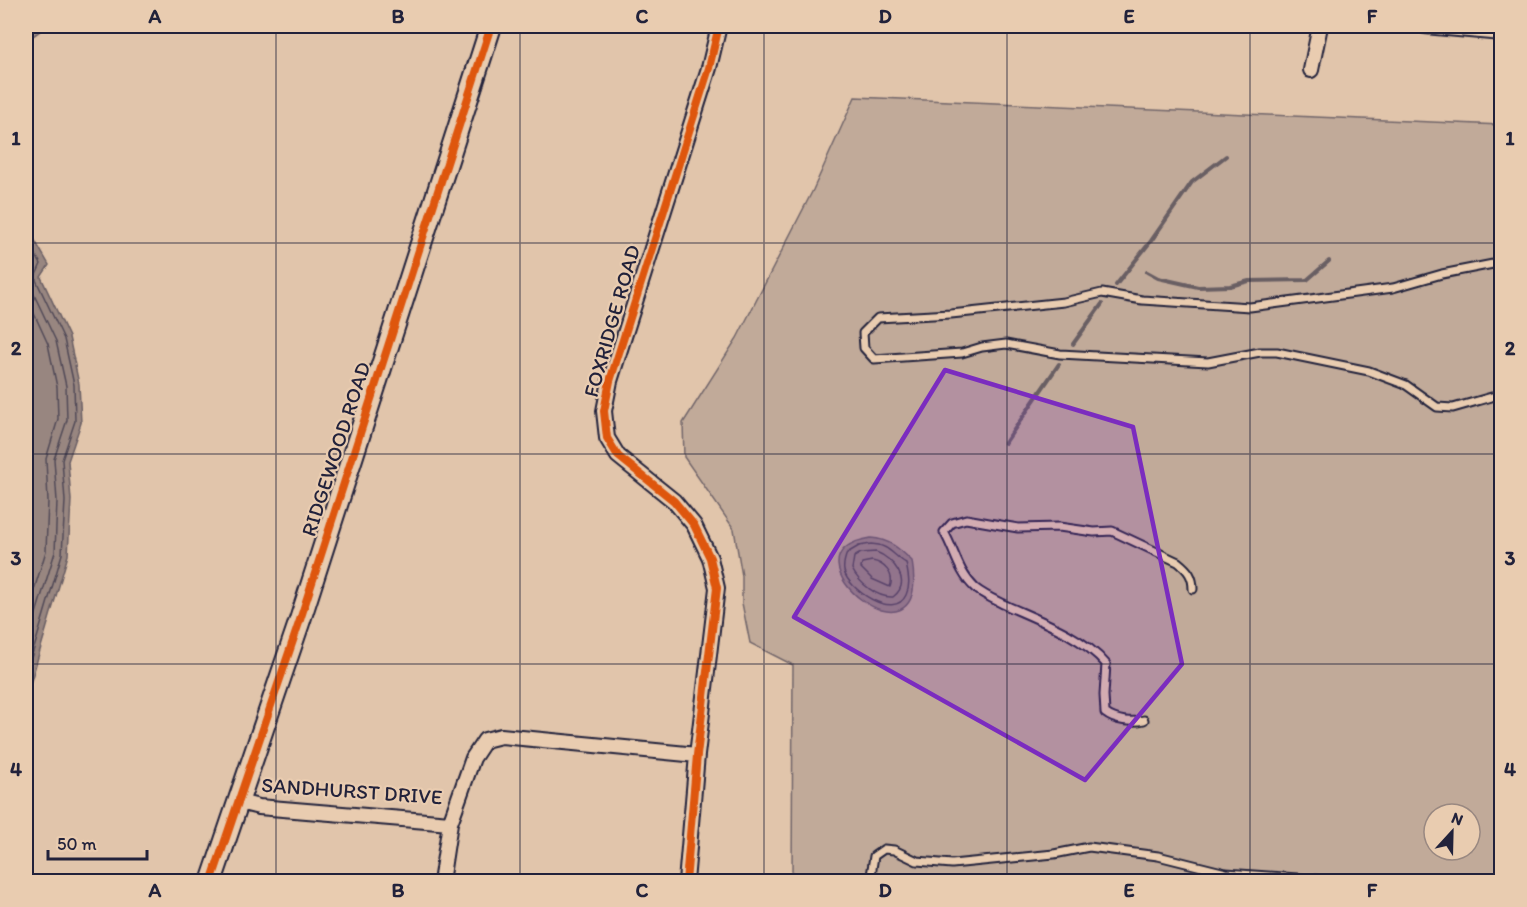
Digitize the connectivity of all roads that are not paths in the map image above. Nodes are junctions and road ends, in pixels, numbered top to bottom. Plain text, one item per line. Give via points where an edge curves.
1 (491, 26) edge
2 (719, 26) edge
3 (1320, 26) edge
4 (1425, 26) edge
5 (1502, 33) edge
6 (1311, 70) dead end
7 (1502, 259) edge
8 (1502, 394) edge
9 (1193, 589) dead end
10 (1144, 720) dead end
11 (697, 755) junction
12 (238, 801) junction
13 (450, 823) junction
14 (211, 882) edge
15 (441, 882) edge
16 (686, 882) edge
17 (870, 882) edge
18 (1353, 882) edge

1 - 12 main road, RIDGEWOOD ROAD
2 - 11 street, FOXRIDGE ROAD via 604,411 607,438 618,456 674,501 694,525 710,558 717,588
3 - 6 street
4 - 5 street
7 - 8 lane via 1393,288 1250,307 1142,300 1102,293 1064,302 878,318 863,333 864,348 874,359 962,353 1005,344 1060,354 1208,362 1277,352 1369,371 1406,385 1437,407 1453,408
9 - 10 lane via 1193,579 1178,562 1112,531 1018,528 966,519 952,523 944,532 956,562 978,590 1065,634 1102,659 1106,664 1105,712 1110,717
11 - 13 street, SANDHURST DRIVE via 501,736 485,740 473,758
11 - 16 street, FOXRIDGE ROAD
12 - 13 street, SANDHURST DRIVE via 259,807
12 - 14 main road, RIDGEWOOD ROAD
13 - 15 street
17 - 18 lane via 874,856 884,849 917,861 952,864 1089,848 1158,856 1226,873

